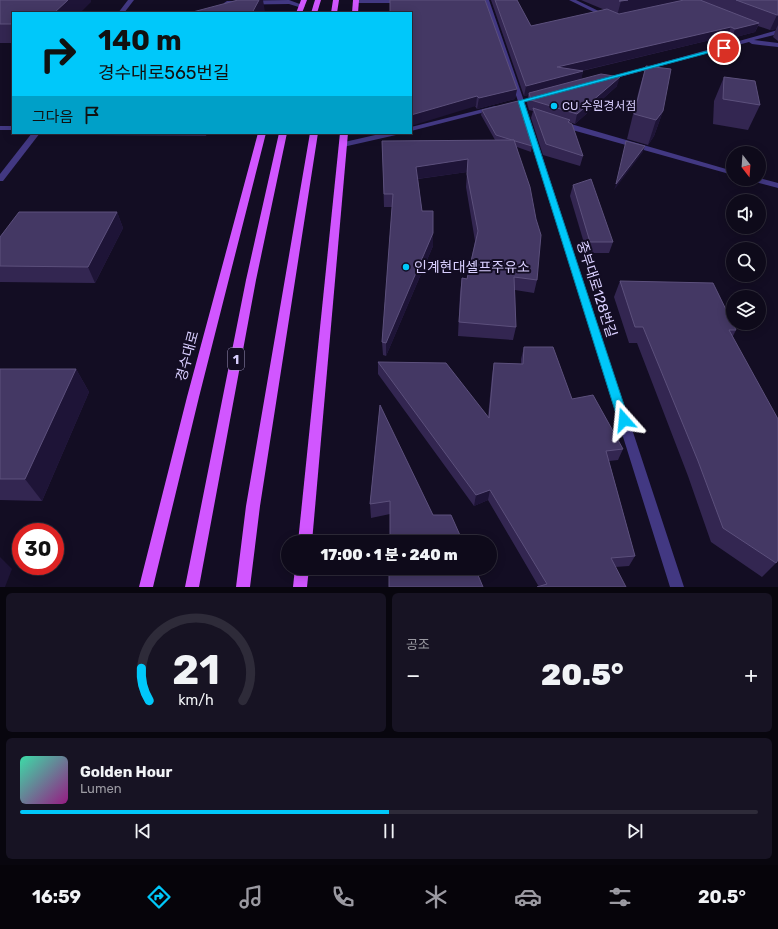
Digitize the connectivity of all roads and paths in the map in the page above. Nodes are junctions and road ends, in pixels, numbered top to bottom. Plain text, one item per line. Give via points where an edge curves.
1 (131, 0) edge
2 (236, 0) edge
3 (304, 0) edge
4 (318, 0) edge
5 (336, 0) edge
6 (486, 0) edge
7 (572, 0) edge
8 (356, 1) edge
9 (412, 1) edge
10 (227, 3) junction
11 (220, 5) edge
12 (302, 6) junction
13 (122, 12) edge
14 (300, 12) edge
15 (314, 12) edge
16 (334, 12) edge
17 (355, 12) edge
18 (616, 20) edge
19 (756, 29) edge
20 (778, 32) edge
21 (771, 35) junction
22 (745, 42) junction
23 (778, 45) edge
24 (596, 81) edge
25 (528, 99) edge
26 (502, 106) edge
27 (523, 108) junction
28 (552, 121) edge
29 (0, 128) edge
30 (12, 128) edge
31 (412, 129) edge
32 (35, 134) edge
33 (262, 134) edge
34 (284, 134) edge
35 (314, 134) edge
36 (344, 134) edge
37 (389, 134) edge
38 (343, 145) junction
39 (726, 171) edge
40 (0, 179) edge
41 (766, 182) edge
42 (778, 186) edge
43 (306, 535) edge
44 (301, 575) edge
45 (146, 587) edge
46 (192, 587) edge
47 (243, 587) edge
48 (300, 587) edge
49 (677, 587) edge

1 - 13 street
2 - 10 street
3 - 12 main road
4 - 15 main road
5 - 16 main road
6 - 27 street, 중부대로128번길
7 - 18 street
8 - 9 street
8 - 17 main road
10 - 11 street
10 - 12 street via 289,2
12 - 14 main road
19 - 21 street
20 - 21 street
21 - 22 street
22 - 23 street
22 - 24 street
25 - 27 street
26 - 31 street
27 - 49 street, 중부대로128번길
28 - 39 street
29 - 30 street
32 - 40 street
33 - 45 main road, 경수대로
34 - 46 main road, 1 via 251,280
35 - 47 main road via 253,506
36 - 38 main road
37 - 38 street
38 - 43 main road
41 - 42 street
44 - 48 main road

